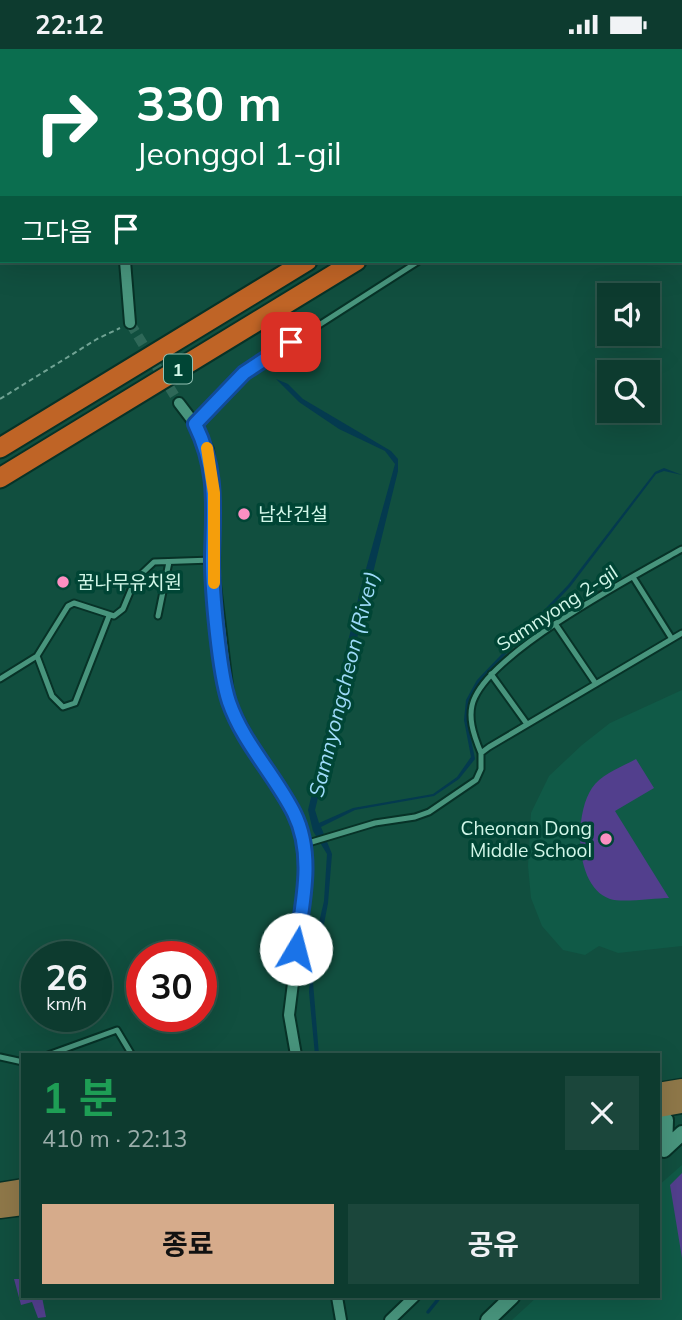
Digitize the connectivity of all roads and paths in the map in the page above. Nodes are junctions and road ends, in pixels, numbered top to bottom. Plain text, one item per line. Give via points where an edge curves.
1 (125, 263) edge
2 (283, 263) edge
3 (304, 263) edge
4 (353, 263) edge
5 (416, 263) edge
6 (130, 323) joint
7 (0, 399) edge
8 (179, 403) tunnel mouth
9 (195, 424) junction
10 (0, 448) edge
11 (0, 478) edge
12 (682, 549) edge
13 (212, 560) junction
14 (169, 562) junction
15 (633, 577) junction
16 (109, 616) junction
17 (158, 616) dead end
18 (556, 625) junction
19 (682, 633) edge
20 (672, 639) junction
21 (37, 656) junction
22 (491, 674) junction
23 (0, 679) edge
24 (596, 684) junction
25 (527, 724) junction
26 (481, 753) junction
27 (309, 843) junction
28 (54, 1053) edge
29 (131, 1053) edge
30 (296, 1053) edge
31 (0, 1057) edge
32 (21, 1062) edge
33 (682, 1088) edge
34 (660, 1092) edge
35 (682, 1104) edge
36 (660, 1108) edge
37 (660, 1116) edge
38 (682, 1133) edge
39 (661, 1153) edge
40 (21, 1188) edge
41 (0, 1192) edge
42 (21, 1206) edge
43 (0, 1209) edge
44 (340, 1298) edge
45 (413, 1298) edge
46 (511, 1298) edge
47 (343, 1320) edge
48 (390, 1320) edge
49 (488, 1320) edge

1 - 6 street
2 - 10 highway
3 - 10 highway, 1
4 - 11 highway, 1
5 - 9 lane via 244,373
6 - 7 path via 97,338
8 - 9 street
9 - 13 street via 208,450 214,493
12 - 15 lane, Samnyong 2-gil
13 - 14 lane
13 - 27 street via 229,702
14 - 16 lane via 159,561 147,568 135,580 123,609
14 - 17 lane
15 - 18 lane, Samnyong 2-gil
15 - 20 lane
16 - 21 lane via 74,603 68,606
16 - 21 lane via 75,702 63,707 52,696
18 - 22 lane, Samnyong 2-gil
18 - 24 lane
19 - 20 lane
20 - 24 lane
21 - 23 lane
22 - 25 lane
22 - 26 lane, Samnyong 2-gil via 474,698 470,714
24 - 25 lane
25 - 26 lane
26 - 27 lane via 476,780 429,812
27 - 30 street via 289,1015
28 - 29 lane via 117,1030
31 - 32 lane
33 - 34 main road
35 - 36 main road
37 - 39 street via 666,1120
38 - 39 street
40 - 41 main road
42 - 43 main road
44 - 47 street
45 - 48 street
46 - 49 street

